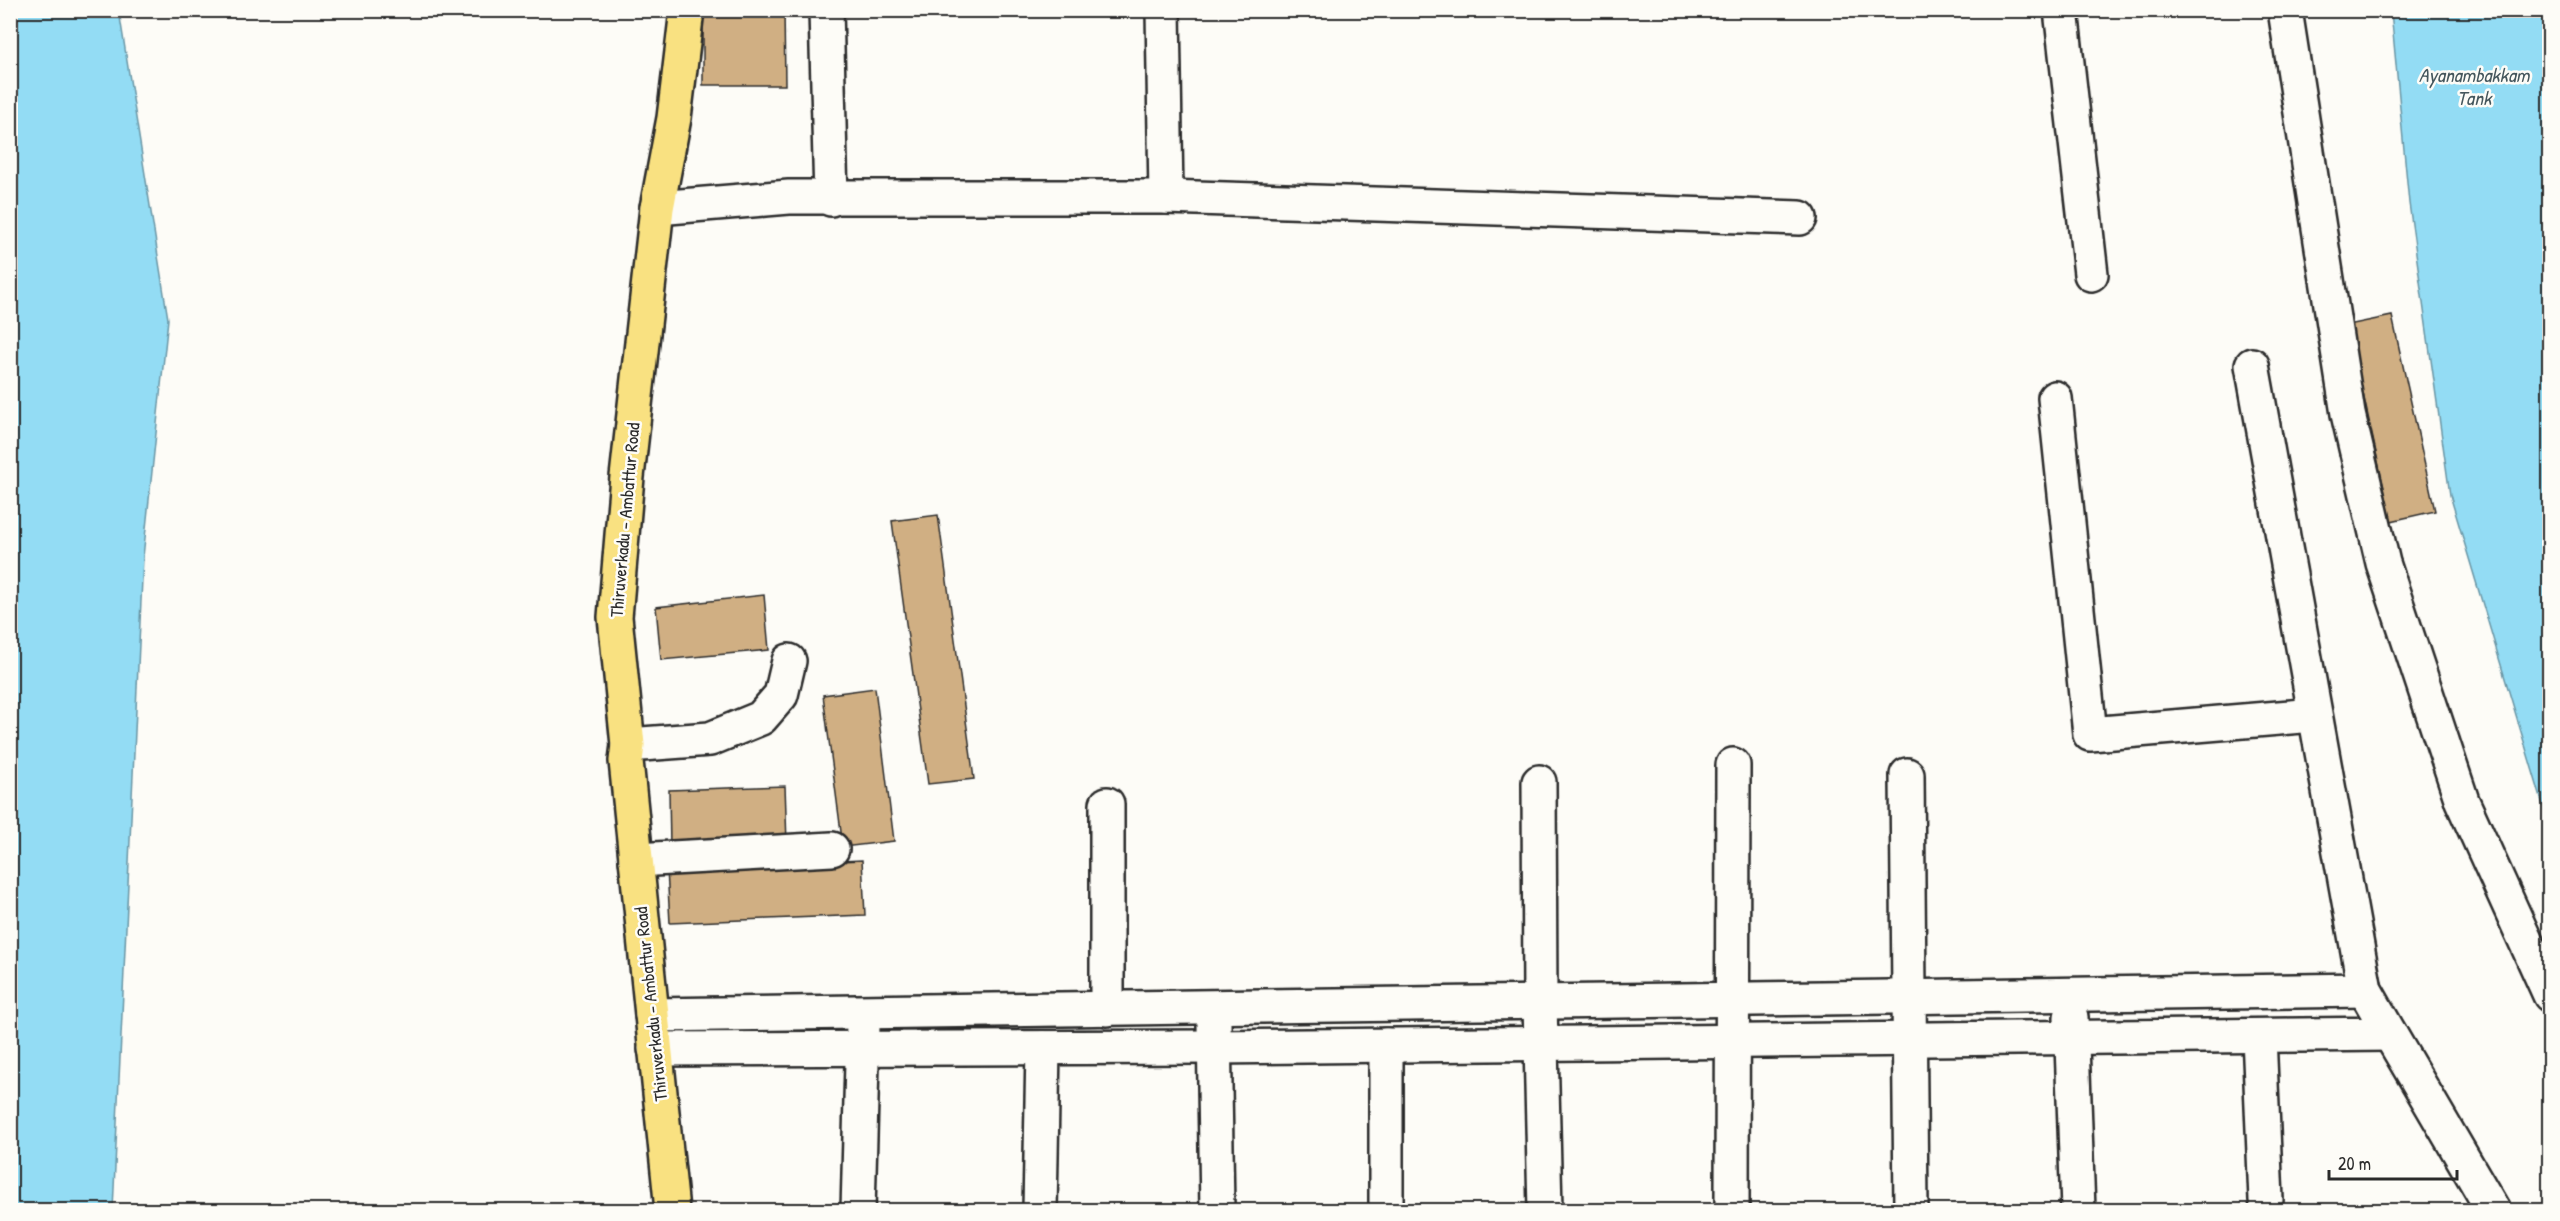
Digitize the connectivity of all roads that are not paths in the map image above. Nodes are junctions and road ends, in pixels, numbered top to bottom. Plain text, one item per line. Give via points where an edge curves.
1 (687, 10) edge
2 (826, 10) edge
3 (1163, 10) edge
4 (2061, 10) edge
5 (2285, 10) edge
6 (1167, 197) junction
7 (831, 199) junction
8 (657, 208) junction
9 (1800, 218) dead end
10 (2091, 274) dead end
11 (2252, 365) dead end
12 (2055, 398) dead end
13 (789, 661) dead end
14 (2314, 716) junction
15 (628, 745) junction
16 (1733, 765) dead end
17 (1906, 775) dead end
18 (1539, 782) dead end
19 (1107, 804) dead end
20 (832, 849) dead end
21 (636, 860) junction
22 (2365, 990) junction
23 (2550, 994) edge
24 (2070, 995) junction
25 (1909, 997) junction
26 (1732, 1000) junction
27 (1540, 1002) junction
28 (1214, 1008) junction
29 (1107, 1009) junction
30 (863, 1012) junction
31 (652, 1015) junction
32 (2390, 1034) junction
33 (2259, 1036) junction
34 (2071, 1039) junction
35 (1909, 1040) junction
36 (1732, 1042) junction
37 (1541, 1044) junction
38 (1386, 1045) junction
39 (1215, 1047) junction
40 (862, 1048) junction
41 (1043, 1048) junction
42 (655, 1049) junction
43 (2266, 1200) dead end
44 (672, 1210) edge
45 (858, 1210) edge
46 (1040, 1210) edge
47 (1217, 1210) edge
48 (1386, 1210) edge
49 (1545, 1210) edge
50 (1732, 1210) edge
51 (1911, 1210) edge
52 (2078, 1210) edge
53 (2493, 1210) edge

1 - 8 main road, Thiruverkadu - Ambattur Road via 674,118
2 - 7 street
3 - 6 street
4 - 10 street
5 - 23 street via 2348,414 2384,563 2462,801
6 - 7 street
6 - 9 street
7 - 8 street via 789,197
8 - 15 main road, Thiruverkadu - Ambattur Road via 615,617
11 - 14 street
12 - 14 street via 2090,734
13 - 15 street via 781,694 761,718 710,739
14 - 22 street
15 - 21 main road, Thiruverkadu - Ambattur Road via 626,761
16 - 26 street
17 - 25 street
18 - 27 street
19 - 29 street
20 - 21 street
21 - 31 main road, Thiruverkadu - Ambattur Road
22 - 24 street
22 - 32 street
24 - 25 street
24 - 34 street
25 - 26 street
25 - 35 street
26 - 27 street
26 - 36 street
27 - 28 street
27 - 37 street
28 - 29 street
28 - 39 street
29 - 30 street
30 - 31 street
30 - 40 street
31 - 42 main road, Thiruverkadu - Ambattur Road
32 - 33 street
32 - 53 street
33 - 34 street
33 - 43 street
34 - 35 street
34 - 52 street
35 - 36 street
35 - 51 street
36 - 37 street
36 - 50 street
37 - 38 street
37 - 49 street
38 - 39 street
38 - 48 street
39 - 41 street
39 - 47 street
40 - 41 street
40 - 42 street
40 - 45 street
41 - 46 street
42 - 44 main road, Thiruverkadu - Ambattur Road

